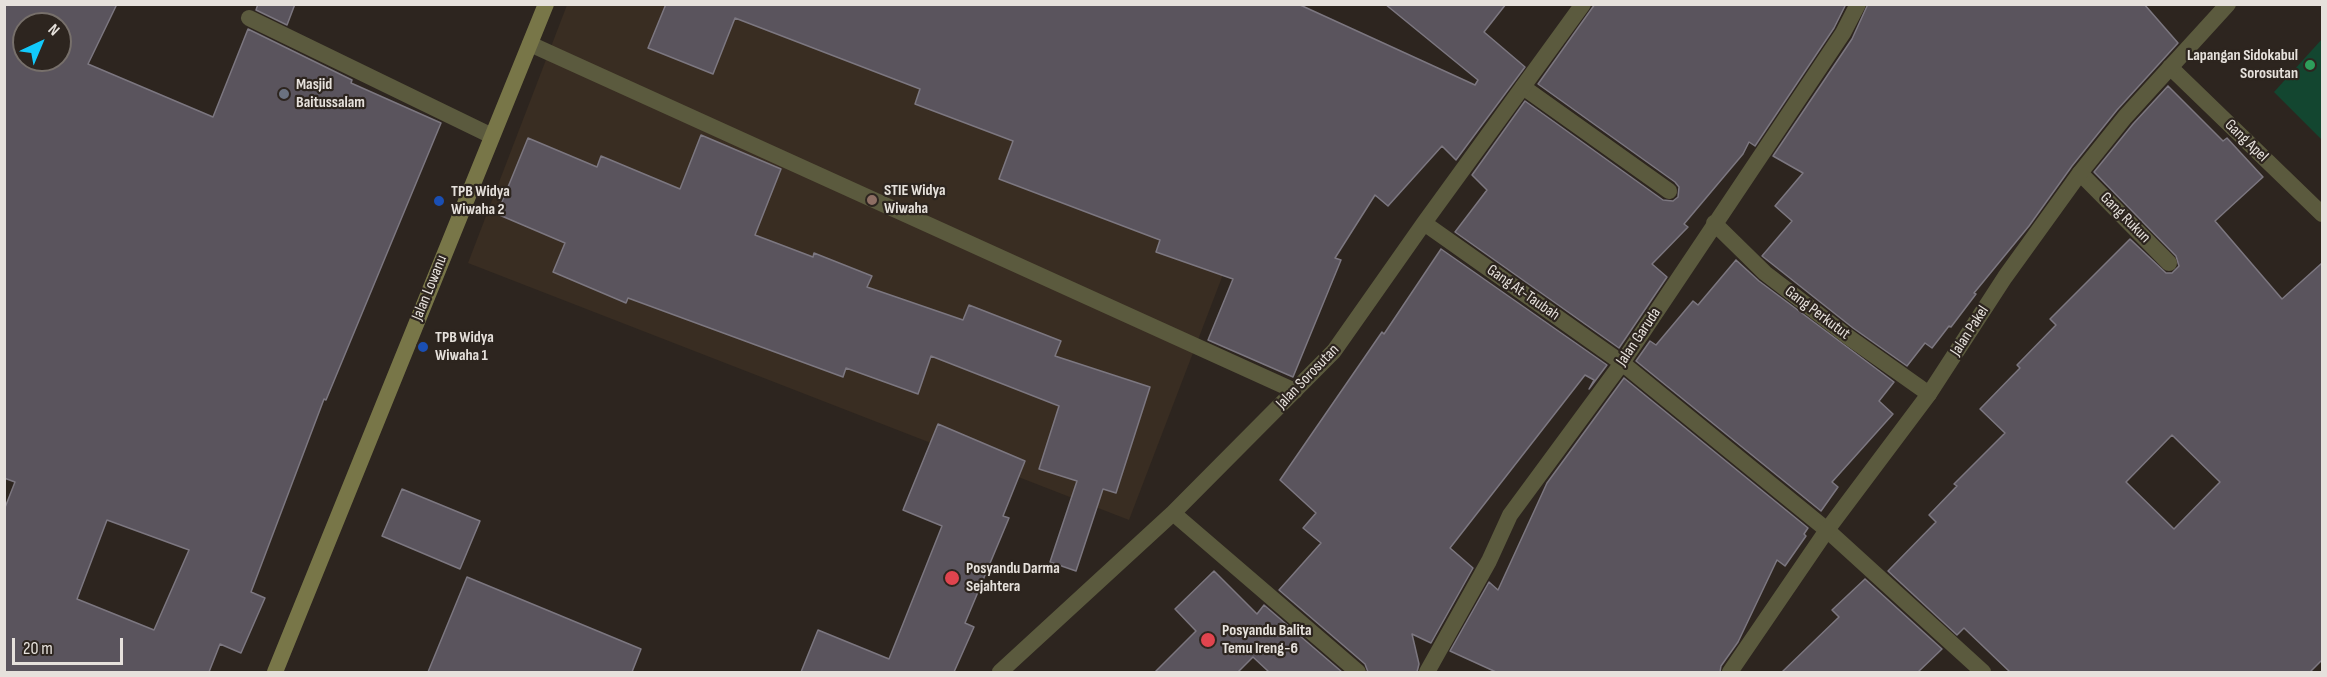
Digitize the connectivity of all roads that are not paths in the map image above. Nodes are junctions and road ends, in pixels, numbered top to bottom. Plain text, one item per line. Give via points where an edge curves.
1 (546, 4) edge
2 (1583, 4) edge
3 (1858, 4) edge
4 (2228, 4) edge
5 (249, 18) dead end
6 (530, 44) junction
7 (2170, 67) junction
8 (1523, 87) junction
9 (492, 136) junction
10 (2080, 173) junction
11 (1669, 191) dead end
12 (2322, 214) edge
13 (1424, 223) junction
14 (1714, 223) junction
15 (2169, 263) dead end
16 (1622, 363) junction
17 (1295, 391) junction
18 (1929, 394) junction
19 (1173, 513) junction
20 (1827, 530) junction
21 (275, 672) edge
22 (1000, 672) edge
23 (1358, 672) edge
24 (1427, 672) edge
25 (1730, 672) edge
26 (1983, 672) edge

1 - 6 main road, Jalan Lowanu
2 - 8 street, Jalan Sorosutan
3 - 14 street, Jalan Garuda via 1843,33
4 - 7 street, Jalan Pakel
5 - 9 street
6 - 9 main road, Jalan Lowanu
6 - 17 street
7 - 10 street, Jalan Pakel
7 - 12 street, Gang Apel
8 - 11 street
8 - 13 street, Jalan Sorosutan
9 - 21 main road, Jalan Lowanu
10 - 15 street, Gang Rukun
10 - 18 street, Jalan Pakel via 2005,277
13 - 16 street, Gang At-Taubah
13 - 17 street, Jalan Sorosutan via 1334,351
14 - 16 street, Jalan Garuda
14 - 18 street, Gang Perkutut via 1764,273
16 - 20 street, Gang At-Taubah
16 - 24 street, Jalan Garuda via 1510,515
17 - 19 street, Jalan Sorosutan
18 - 20 street, Jalan Pakel
19 - 22 street, Jalan Sorosutan
19 - 23 street
20 - 25 street, Jalan Pakel
20 - 26 street, Gang At-Taubah

